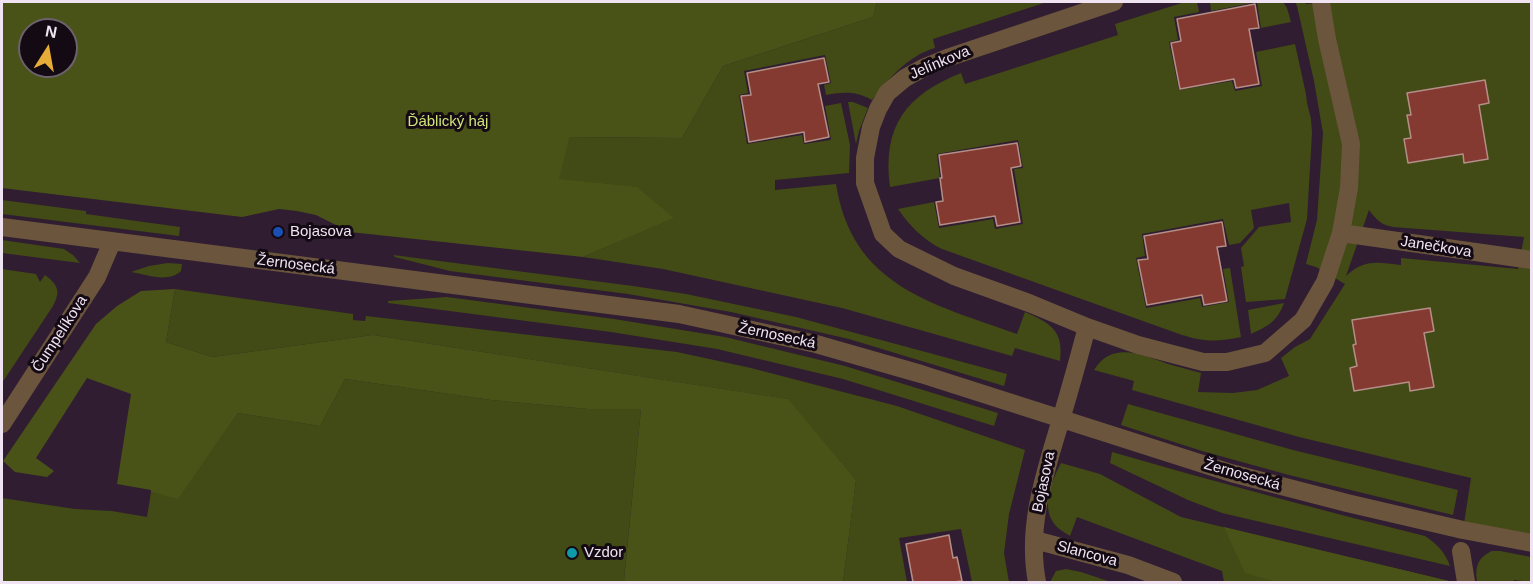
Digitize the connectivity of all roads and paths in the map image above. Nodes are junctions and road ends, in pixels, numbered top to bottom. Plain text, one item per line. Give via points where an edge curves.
1 (1113, 2) edge
2 (1324, 2) edge
3 (2, 227) edge
4 (1341, 233) junction
5 (112, 242) junction
6 (1532, 260) edge
7 (1087, 327) junction
8 (1061, 419) junction
9 (2, 424) edge
10 (1035, 540) junction
11 (1532, 543) edge
12 (1461, 550) dead end
13 (1037, 582) edge
14 (1173, 582) edge
15 (1466, 582) edge

1 - 7 street, Jelínkova via 925,66 905,78 887,93 878,109 865,158 864,183 883,234 899,249 954,276
2 - 4 street, Jelínkova via 1327,39 1351,144
3 - 5 street, Žernosecká
4 - 6 street, Janečkova
4 - 7 street, Jelínkova via 1325,282 1303,320 1265,353 1227,362 1203,362
5 - 8 street, Žernosecká via 679,314 816,344
5 - 9 street, Čumpelíkova via 97,277
7 - 8 street
8 - 10 street, Bojasova via 1037,505
8 - 11 street, Žernosecká via 1231,473
10 - 13 street, Bojasova
10 - 14 street, Slancova via 1128,565
12 - 15 street

